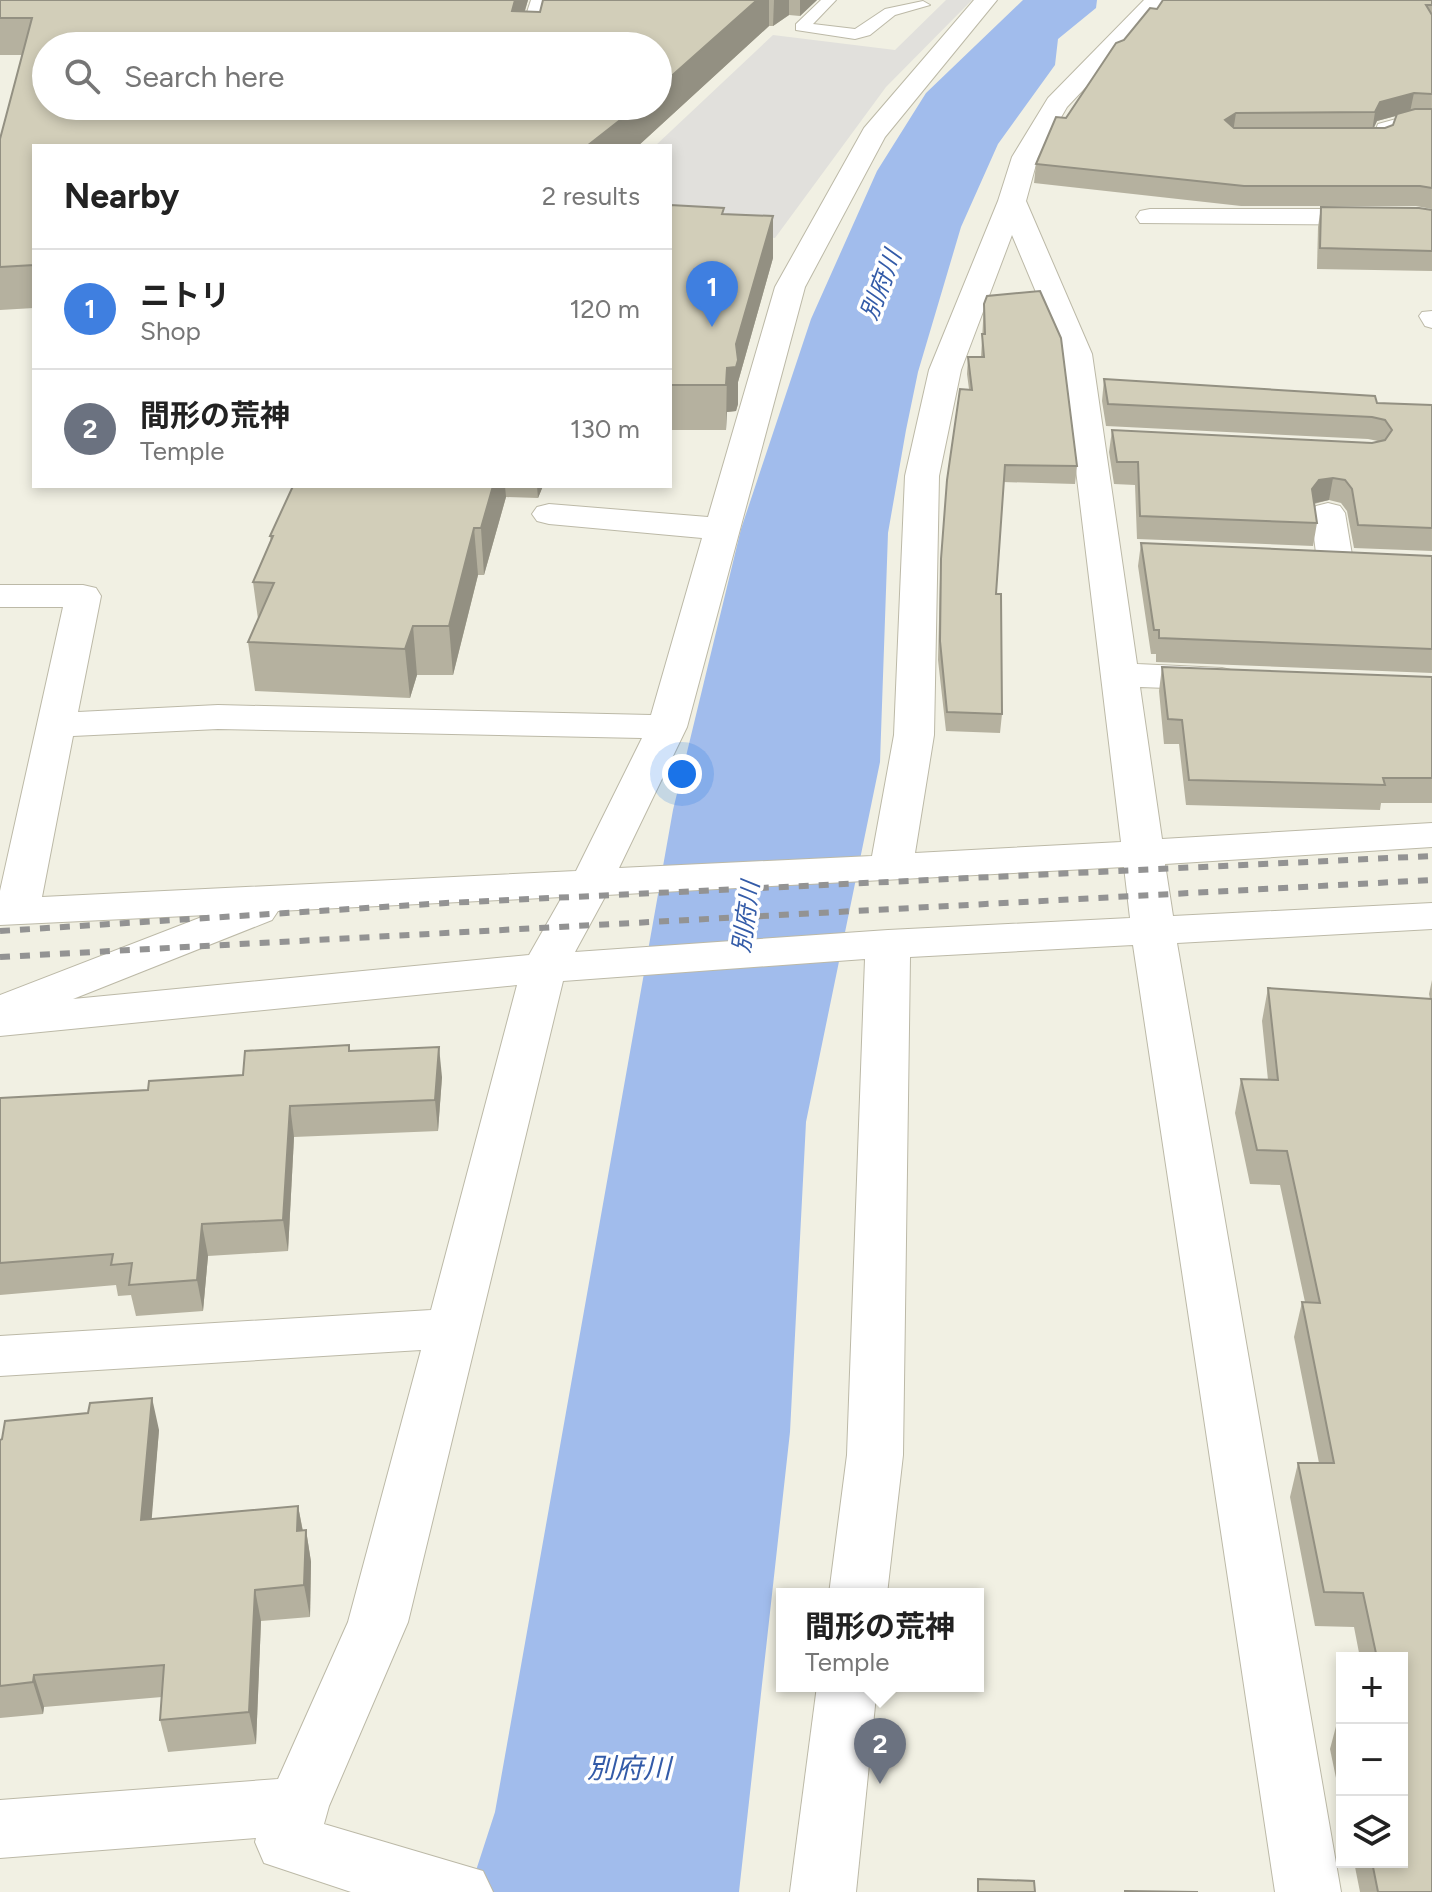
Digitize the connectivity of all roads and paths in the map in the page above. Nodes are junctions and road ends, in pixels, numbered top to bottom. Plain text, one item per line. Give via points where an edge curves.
1 (542, 0) edge
2 (829, 0) edge
3 (986, 0) edge
4 (1157, 0) edge
5 (923, 5) dead end
6 (532, 32) edge
7 (546, 120) edge
8 (1432, 121) edge
9 (1337, 139) edge
10 (534, 144) edge
11 (1012, 201) junction
12 (1150, 217) dead end
13 (1432, 220) edge
14 (1328, 513) dead end
15 (549, 514) dead end
16 (721, 529) junction
17 (1334, 561) edge
18 (0, 596) edge
19 (1117, 675) junction
20 (1259, 680) edge
21 (55, 725) junction
22 (667, 727) junction
23 (1432, 835) edge
24 (1142, 854) junction
25 (891, 868) junction
26 (592, 881) junction
27 (293, 897) junction
28 (8, 912) edge
29 (1432, 916) edge
30 (1153, 930) junction
31 (888, 944) junction
32 (544, 968) junction
33 (0, 1012) edge
34 (0, 1021) edge
35 (452, 1328) junction
36 (0, 1356) edge
37 (859, 1588) edge
38 (846, 1692) edge
39 (297, 1806) junction
40 (0, 1829) edge
41 (448, 1890) edge
42 (823, 1892) edge
43 (1308, 1892) edge

1 - 6 street
2 - 5 lane via 801,27 855,34 890,12
3 - 16 street via 873,134 790,287
4 - 11 street via 1057,103 1025,157
7 - 10 street via 551,131
8 - 9 lane via 1384,127 1381,139
11 - 19 street via 1077,354 1104,439 1118,551
11 - 25 street via 945,370 922,476 914,735
12 - 13 street
14 - 17 street
15 - 16 street
16 - 22 street
18 - 21 street via 83,596
19 - 20 street
19 - 24 street
21 - 22 street via 218,717
21 - 28 street
22 - 26 street
23 - 24 street
24 - 25 street
24 - 30 street
25 - 26 street
26 - 27 street
26 - 32 street
27 - 28 street
27 - 33 street
29 - 30 street
30 - 31 street
30 - 43 street
31 - 32 street
31 - 37 street via 875,1455
32 - 34 street
32 - 35 street
35 - 36 street
35 - 39 street via 378,1622
38 - 42 street
39 - 40 street
39 - 41 street via 287,1842

